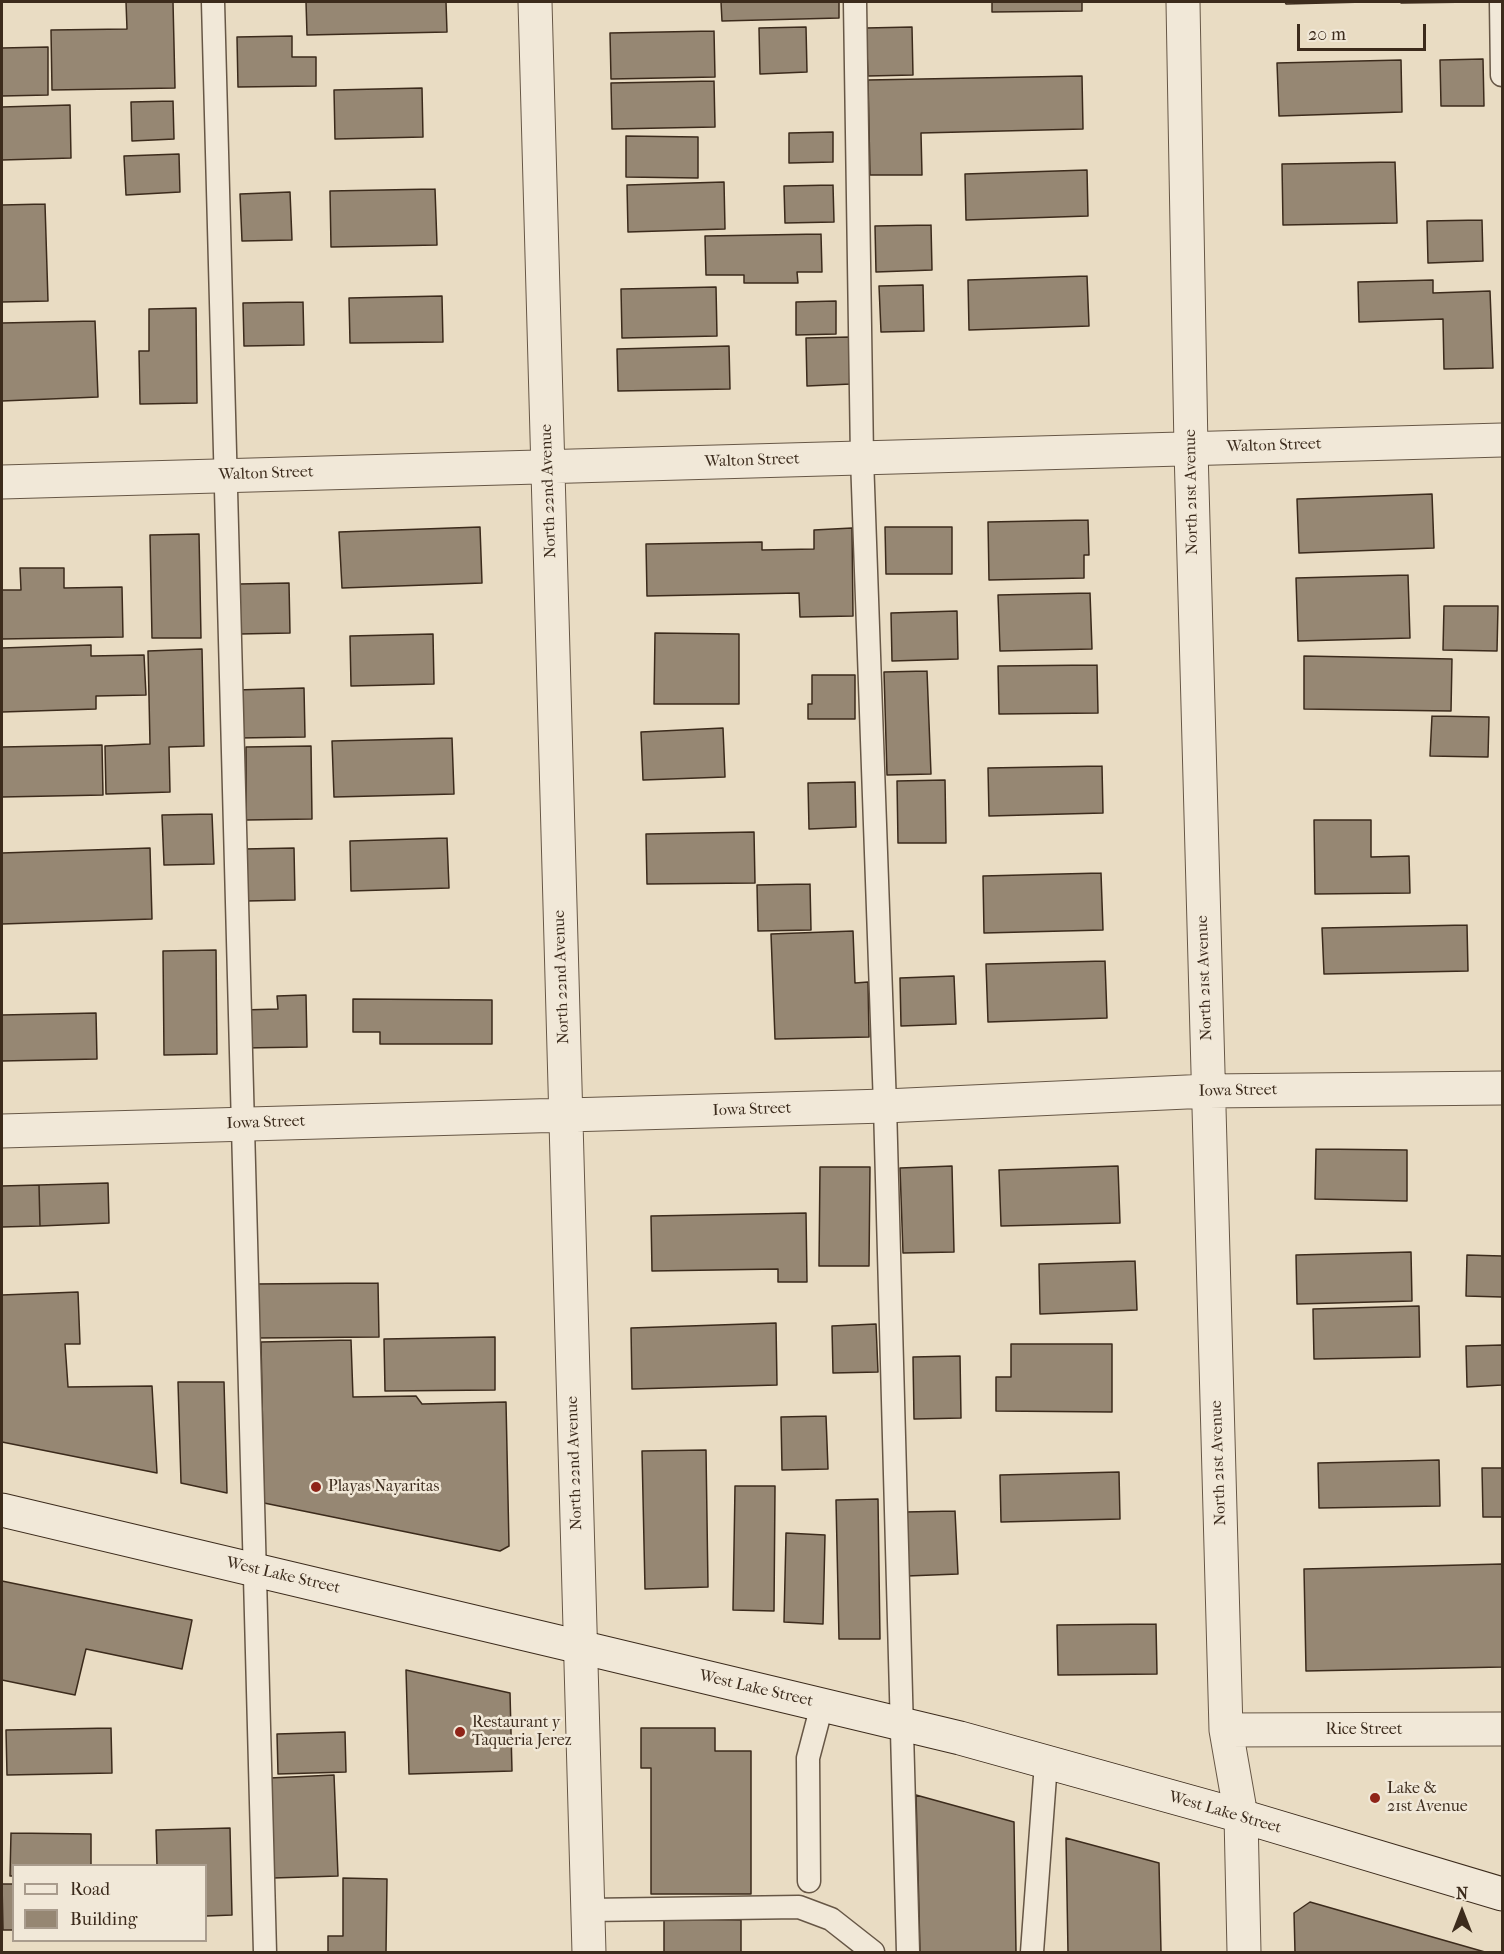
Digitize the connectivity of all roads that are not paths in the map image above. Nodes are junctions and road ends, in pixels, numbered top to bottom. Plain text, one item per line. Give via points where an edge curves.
1 (213, 2) edge
2 (535, 2) edge
3 (855, 2) edge
4 (1183, 2) edge
5 (1500, 2) edge
6 (1503, 75) edge
7 (1503, 440) edge
8 (1191, 449) junction
9 (862, 458) junction
10 (548, 467) junction
11 (226, 475) junction
12 (2, 482) edge
13 (1503, 1088) edge
14 (1208, 1091) junction
15 (885, 1106) junction
16 (566, 1115) junction
17 (243, 1124) junction
18 (2, 1131) edge
19 (2, 1510) edge
20 (255, 1569) junction
21 (580, 1647) junction
22 (822, 1705) junction
23 (901, 1724) junction
24 (1503, 1729) edge
25 (1226, 1730) junction
26 (1046, 1762) junction
27 (1240, 1816) junction
28 (809, 1881) dead end
29 (1503, 1894) edge
30 (588, 1910) junction
31 (265, 1953) edge
32 (589, 1953) edge
33 (873, 1953) edge
34 (908, 1953) edge
35 (1032, 1953) edge
36 (1244, 1953) edge

1 - 11 lane
2 - 10 street, North 22nd Avenue
3 - 9 lane
4 - 8 street, North 21st Avenue
5 - 6 lane
7 - 8 street, Walton Street
8 - 9 street, Walton Street
8 - 14 street, North 21st Avenue
9 - 10 street, Walton Street
9 - 15 lane
10 - 11 street, Walton Street
10 - 16 street, North 22nd Avenue
11 - 12 street, Walton Street
11 - 17 lane
13 - 14 street, Iowa Street
14 - 15 street, Iowa Street
14 - 25 street, North 21st Avenue
15 - 16 street, Iowa Street
15 - 23 lane
16 - 17 street, Iowa Street
16 - 21 street, North 22nd Avenue
17 - 18 street, Iowa Street
17 - 20 lane
19 - 20 street, West Lake Street
20 - 21 street, West Lake Street
20 - 31 lane
21 - 22 street, West Lake Street
21 - 30 street, North 22nd Avenue
22 - 23 street, West Lake Street
22 - 28 lane via 808,1758
23 - 26 street, West Lake Street
23 - 34 lane
24 - 25 street, Rice Street
25 - 27 street, North 21st Avenue
26 - 27 street, West Lake Street
26 - 35 lane
27 - 29 street, West Lake Street
27 - 36 street, North 21st Avenue
30 - 32 street, North 22nd Avenue
30 - 33 lane via 799,1907 831,1919

